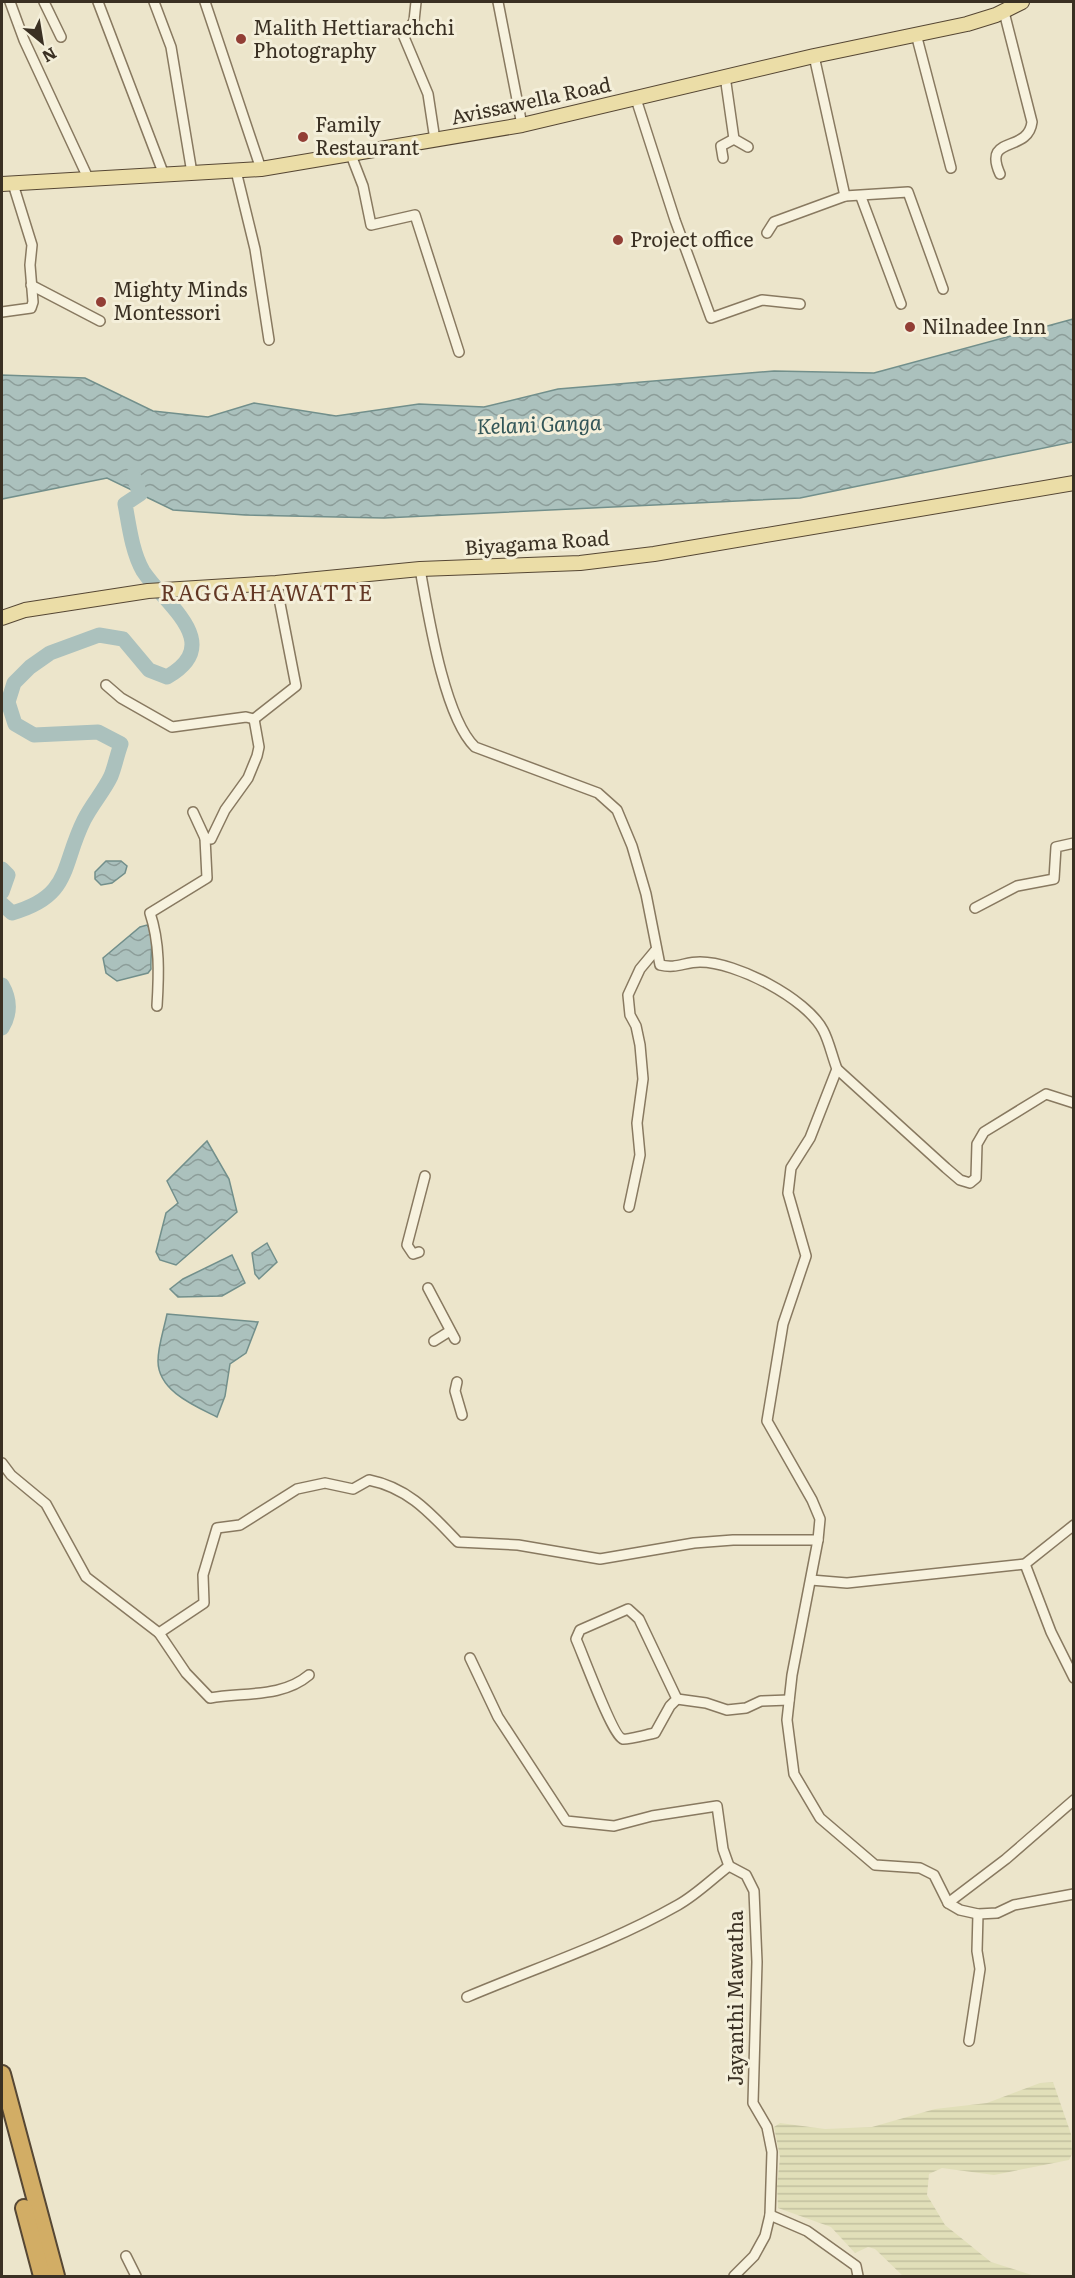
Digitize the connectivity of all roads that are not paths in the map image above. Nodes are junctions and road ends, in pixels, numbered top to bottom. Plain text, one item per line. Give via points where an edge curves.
1 (10, 2) edge
2 (45, 2) edge
3 (98, 2) edge
4 (154, 2) edge
5 (205, 2) edge
6 (416, 2) edge
7 (498, 2) edge
8 (1022, 2) edge
9 (1004, 12) junction
10 (916, 34) junction
11 (61, 37) dead end
12 (814, 56) junction
13 (725, 76) junction
14 (636, 99) junction
15 (522, 125) junction
16 (734, 139) junction
17 (435, 140) junction
18 (748, 147) dead end
19 (351, 154) junction
20 (723, 158) dead end
21 (951, 168) dead end
22 (261, 169) junction
23 (236, 171) junction
24 (192, 174) junction
25 (1000, 174) dead end
26 (164, 175) junction
27 (89, 180) junction
28 (7, 184) edge
29 (845, 196) junction
30 (861, 197) junction
31 (767, 233) dead end
32 (31, 285) junction
33 (943, 290) dead end
34 (800, 304) dead end
35 (901, 304) dead end
36 (2, 312) edge
37 (100, 321) dead end
38 (269, 340) dead end
39 (459, 352) dead end
40 (1074, 483) edge
41 (420, 569) junction
42 (276, 583) junction
43 (2, 618) edge
44 (106, 685) dead end
45 (254, 719) junction
46 (192, 812) dead end
47 (205, 838) junction
48 (1074, 843) edge
49 (975, 908) dead end
50 (655, 951) junction
51 (157, 1006) dead end
52 (837, 1069) junction
53 (1074, 1103) edge
54 (425, 1176) dead end
55 (629, 1207) dead end
56 (419, 1252) dead end
57 (428, 1288) dead end
58 (434, 1341) dead end
59 (457, 1382) dead end
60 (462, 1414) dead end
61 (2, 1463) edge
62 (1074, 1525) edge
63 (818, 1540) junction
64 (1024, 1564) junction
65 (811, 1580) junction
66 (159, 1633) junction
67 (470, 1658) dead end
68 (309, 1675) dead end
69 (1074, 1678) edge
70 (677, 1699) junction
71 (789, 1700) junction
72 (1074, 1800) edge
73 (729, 1866) junction
74 (1074, 1894) edge
75 (948, 1903) junction
76 (978, 1914) junction
77 (467, 1997) dead end
78 (969, 2041) dead end
79 (2, 2074) edge
80 (2, 2123) edge
81 (19, 2171) junction
82 (770, 2214) junction
83 (126, 2256) dead end
84 (42, 2277) edge
85 (56, 2277) edge
86 (136, 2277) edge
87 (734, 2277) edge
88 (858, 2277) edge

1 - 27 street
2 - 11 street
3 - 26 street
4 - 24 street via 171,47
5 - 22 street
6 - 17 street via 414,21 404,37 428,93
7 - 15 street
8 - 9 main road, Avissawella Road
9 - 10 main road, Avissawella Road
9 - 25 street via 1032,122 1025,138 996,153 994,161
10 - 12 main road, Avissawella Road
10 - 21 street
12 - 13 main road, Avissawella Road
12 - 29 street
13 - 14 main road, Avissawella Road
13 - 16 street
14 - 15 main road, Avissawella Road
14 - 34 street via 711,318 762,300
15 - 17 main road, Avissawella Road
16 - 18 street
16 - 20 street via 722,146
17 - 19 main road, Avissawella Road
19 - 22 main road, Avissawella Road
19 - 39 street via 372,225 415,215
22 - 23 main road, Avissawella Road
23 - 24 main road, Avissawella Road
23 - 38 street via 255,249
24 - 26 main road, Avissawella Road
26 - 27 main road, Avissawella Road
27 - 28 main road, Avissawella Road
28 - 32 street via 32,245
29 - 30 street
29 - 31 street via 774,222
30 - 33 street via 908,192
30 - 35 street
32 - 36 street via 32,308
32 - 37 street
40 - 41 main road, Biyagama Road via 622,558
41 - 42 main road, Biyagama Road
41 - 50 street via 435,652 467,739 475,747 598,793 617,810 646,894
42 - 43 main road, Biyagama Road via 148,591 25,610
42 - 45 street via 296,686
44 - 45 street via 172,727
45 - 47 street via 259,747 248,778 225,810 214,836
46 - 47 street
47 - 51 street via 207,878 150,913 160,974
48 - 49 street via 1056,848 1054,879 1017,886
50 - 52 street via 660,965 674,968 700,962 736,970 782,990 822,1028
50 - 55 street via 640,969 628,995 640,1045 643,1079 637,1123 640,1155
52 - 53 street via 946,1168 970,1183 976,1178 976,1144 984,1132 1046,1094
52 - 63 street via 810,1138 791,1168 788,1193 806,1256 783,1324 767,1420 812,1500 820,1519
54 - 56 street via 407,1245 413,1254
57 - 58 street via 453,1335
59 - 60 street via 455,1391
61 - 66 street via 10,1475 46,1504 86,1577
62 - 64 street
63 - 65 street
63 - 66 street via 733,1540 600,1558 518,1545 458,1542 417,1499 386,1483 369,1480 353,1489 325,1483 297,1489 240,1525 217,1528 203,1575 204,1603
64 - 65 street via 847,1583
64 - 69 street
65 - 71 street
66 - 68 street via 171,1654 210,1698 296,1686
67 - 73 street via 498,1717 566,1821 614,1826 717,1806
70 - 70 street via 632,1610 577,1635 591,1678 622,1739 655,1733
70 - 71 street via 727,1710 746,1708 760,1701
71 - 75 street via 786,1720 794,1774 819,1818 875,1864 920,1868 934,1875
72 - 75 street
73 - 77 street via 680,1904 599,1946
73 - 82 street, Jayanthi Mawatha via 746,1875 754,1891 757,1962 753,2103 767,2127 772,2152
74 - 76 street
75 - 76 street
76 - 78 street via 976,1951 980,1969
79 - 81 highway
80 - 81 highway
81 - 84 highway
81 - 85 highway
82 - 87 street, Jayanthi Mawatha via 765,2236 754,2256
82 - 88 street via 807,2231 856,2266
83 - 86 street

